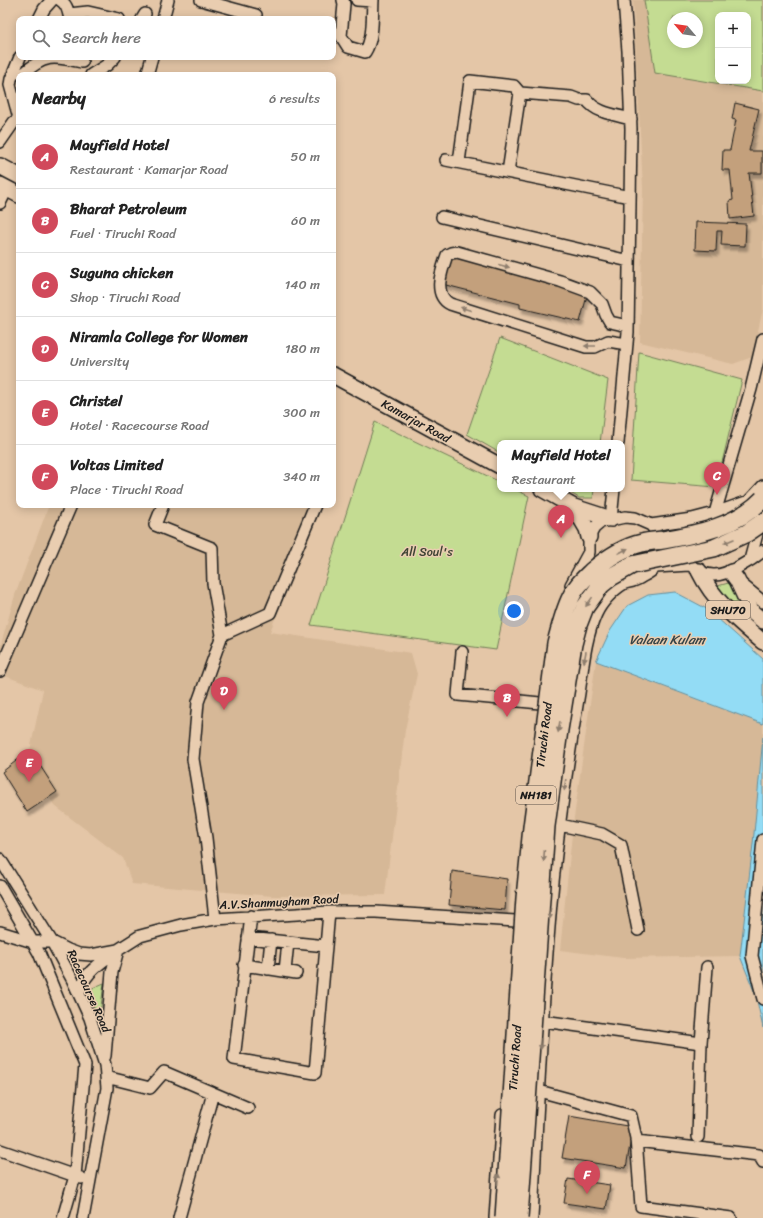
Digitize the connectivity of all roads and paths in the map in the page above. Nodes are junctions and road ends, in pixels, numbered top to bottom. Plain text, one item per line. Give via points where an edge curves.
1 (52, 0) edge
2 (60, 0) edge
3 (168, 0) edge
4 (201, 0) edge
5 (343, 0) edge
6 (357, 0) edge
7 (624, 0) edge
8 (373, 1) edge
9 (256, 15) dead end
10 (40, 16) edge
11 (70, 16) edge
12 (74, 16) edge
13 (109, 16) edge
14 (164, 16) edge
15 (19, 60) edge
16 (42, 60) edge
17 (82, 60) edge
18 (112, 60) edge
19 (151, 60) edge
20 (26, 72) edge
21 (85, 72) edge
22 (96, 72) edge
23 (148, 72) edge
24 (16, 80) edge
25 (10, 85) junction
26 (520, 93) junction
27 (16, 107) edge
28 (631, 119) junction
29 (16, 120) edge
30 (0, 142) edge
31 (446, 160) dead end
32 (459, 162) junction
33 (0, 166) edge
34 (508, 172) junction
35 (16, 174) edge
36 (9, 190) edge
37 (630, 197) junction
38 (0, 203) edge
39 (442, 217) dead end
40 (629, 261) junction
41 (628, 326) junction
42 (763, 339) edge
43 (627, 344) junction
44 (336, 377) edge
45 (618, 440) edge
46 (497, 464) edge
47 (763, 486) edge
48 (547, 492) edge
49 (614, 492) edge
50 (756, 500) edge
51 (574, 507) junction
52 (70, 508) edge
53 (162, 508) edge
54 (314, 508) edge
55 (715, 513) junction
56 (611, 519) junction
57 (685, 519) junction
58 (763, 522) edge
59 (651, 525) junction
60 (589, 537) junction
61 (763, 551) edge
62 (589, 552) junction
63 (750, 560) junction
64 (656, 567) junction
65 (694, 568) junction
66 (734, 576) junction
67 (624, 583) junction
68 (763, 602) edge
69 (763, 621) edge
70 (222, 635) junction
71 (763, 642) edge
72 (462, 652) dead end
73 (0, 671) edge
74 (540, 702) junction
75 (560, 825) junction
76 (763, 840) edge
77 (0, 859) edge
78 (0, 886) edge
79 (329, 912) junction
80 (251, 916) junction
81 (215, 918) junction
82 (516, 921) junction
83 (638, 930) dead end
84 (0, 932) edge
85 (248, 938) junction
86 (270, 940) junction
87 (33, 942) junction
88 (52, 942) junction
89 (288, 942) junction
90 (326, 946) junction
91 (118, 950) junction
92 (244, 965) junction
93 (707, 967) dead end
94 (268, 969) junction
95 (285, 971) junction
96 (296, 973) dead end
97 (79, 994) junction
98 (763, 999) edge
99 (542, 1021) junction
100 (701, 1043) junction
101 (105, 1065) junction
102 (106, 1078) junction
103 (539, 1091) junction
104 (213, 1093) junction
105 (248, 1108) dead end
106 (698, 1137) dead end
107 (636, 1141) junction
108 (0, 1150) edge
109 (763, 1162) edge
110 (75, 1176) junction
111 (89, 1181) junction
112 (63, 1218) edge
113 (83, 1218) edge
114 (179, 1218) edge
115 (495, 1218) edge
116 (504, 1218) edge
117 (518, 1218) edge
118 (532, 1218) edge
119 (732, 1218) edge

1 - 10 street
2 - 11 street via 64,2
3 - 14 street
4 - 9 street
5 - 8 street via 341,36 348,47 365,52 369,46
6 - 8 street
7 - 28 street
12 - 13 street via 88,12
15 - 25 street
16 - 20 street
17 - 21 street
18 - 22 street
19 - 23 street
24 - 25 street
25 - 27 street
26 - 28 street via 587,100 597,109
26 - 32 street via 514,86 470,81
26 - 34 street
28 - 37 street
29 - 30 street
31 - 32 street
32 - 34 street
33 - 35 main road
34 - 37 street
36 - 38 street
37 - 40 street
39 - 40 street
40 - 41 street
41 - 43 street
43 -> 41 street via 608,341 595,347 586,347 450,304 441,296 440,289 447,255 456,252 590,292 602,304 610,322
42 - 55 street
43 - 45 street
44 - 46 main road, Kamarjar Road
47 - 50 street
48 - 51 main road
49 - 56 street
50 - 55 street
50 - 63 street via 758,534
116 -> 50 highway, Tiruchi Road / NH181, bridge via 532,827 555,650 571,596 582,581 610,557 642,543 711,530 741,516 757,505
51 - 56 main road
51 - 60 main road
52 - 73 street
53 - 70 street via 155,525 212,548 213,583
54 - 70 street via 270,613
55 - 57 street
56 - 59 street via 635,518
56 - 60 street via 600,522
57 - 59 street
57 - 65 street via 680,548
58 -> 117 highway, Tiruchi Road / NH181, bridge via 747,533 714,548 632,565 601,585 585,607 578,625 559,730 546,826
59 - 64 street via 658,532 662,542 662,552
60 - 62 street
61 - 63 street
62 - 67 street via 600,573
62 - 74 street via 555,616
63 - 66 street
64 - 65 street
64 - 67 street, Tiruchi Road / NH181 via 634,581
65 - 66 street via 713,575
65 - 71 main road, SHU70 via 719,601
66 - 68 street
66 - 69 main road, SHU70 via 752,612
67 -> 75 street, Tiruchi Road / NH181 via 609,596 596,613 587,644
70 - 81 street via 198,702 193,759 206,838
72 - 74 street via 458,695
74 - 82 street
75 - 83 street via 602,834 621,845
75 -> 99 street, Tiruchi Road / NH181
76 - 98 street via 752,956
77 - 88 street, Racecourse Road
78 - 87 street
79 - 80 street, A.V.Shanmugham Raod
79 - 82 street, A.V.Shanmugham Raod via 376,912
79 - 90 street
80 - 81 street, A.V.Shanmugham Raod
80 - 85 street
81 - 91 street, A.V.Shanmugham Raod via 140,936
115 -> 82 street
84 - 87 street
85 - 86 street
85 - 92 street
86 - 89 street
86 - 94 street
87 - 88 street
87 - 110 street via 85,1065
88 - 91 street, A.V.Shanmugham Raod via 79,954 91,955
88 - 97 street, Racecourse Road
89 - 90 street
89 - 95 street
90 - 92 street via 315,1073 234,1059
91 - 97 street via 92,970 85,978
91 - 101 street via 112,972
92 - 94 street
93 - 100 street
94 - 95 street
95 - 96 street
97 - 101 street, Racecourse Road via 90,1018
99 - 100 street
99 -> 103 street, Tiruchi Road / NH181
100 - 106 street
101 - 102 street, Racecourse Road
102 - 104 street via 150,1088 164,1072
102 - 111 street, Racecourse Road via 107,1088
103 - 107 street via 631,1116
103 - 118 street, Tiruchi Road / NH181
104 - 105 street
104 - 114 street
107 - 109 street via 759,1156
107 - 119 street via 641,1206
108 - 110 street
110 - 111 street
110 - 112 street
111 - 113 street, Racecourse Road

